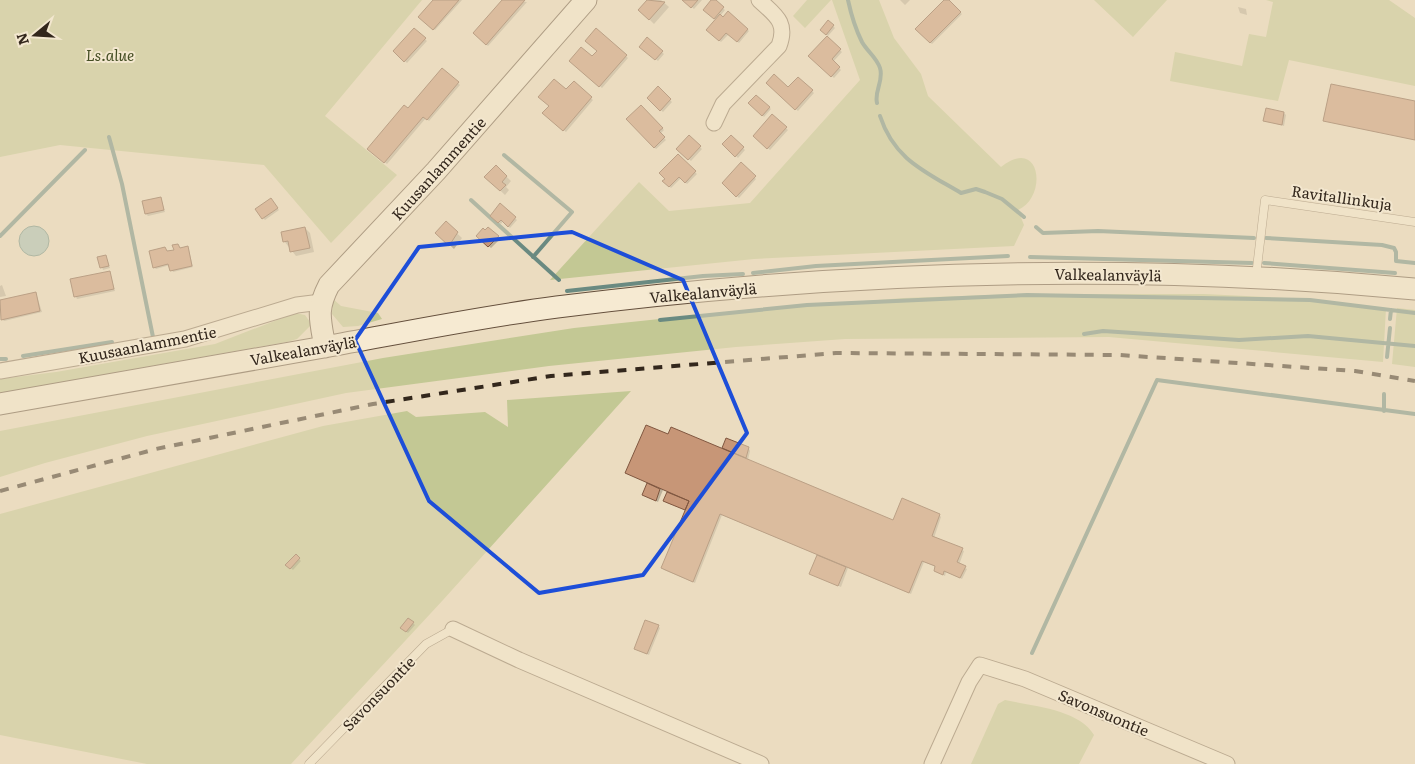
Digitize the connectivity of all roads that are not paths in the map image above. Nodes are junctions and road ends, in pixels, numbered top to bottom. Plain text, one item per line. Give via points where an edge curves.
1 (586, 0) edge
2 (759, 0) edge
3 (714, 123) dead end
4 (1415, 222) edge
5 (1256, 278) junction
6 (1415, 289) edge
7 (321, 302) junction
8 (325, 347) junction
9 (0, 371) edge
10 (0, 404) edge
11 (453, 629) joint
12 (309, 764) edge
13 (761, 764) edge
14 (932, 764) edge
15 (1227, 764) edge

1 - 7 main road, Kuusanlammentie via 503,97 329,284
2 - 3 street via 780,21 782,37 778,46 723,104
4 - 5 lane, Ravitallinkuja via 1266,200
5 - 6 main road, Valkealanväylä
5 - 8 main road, Valkealanväylä via 1015,273 824,282 553,308
7 - 8 main road
7 - 9 street, Kuusaanlammentie via 298,305 185,339
8 - 10 main road, Valkealanväylä
11 - 12 lane, Savonsuontie via 426,644
11 - 13 street
14 - 15 street, Savonsuontie via 980,665 1025,679

